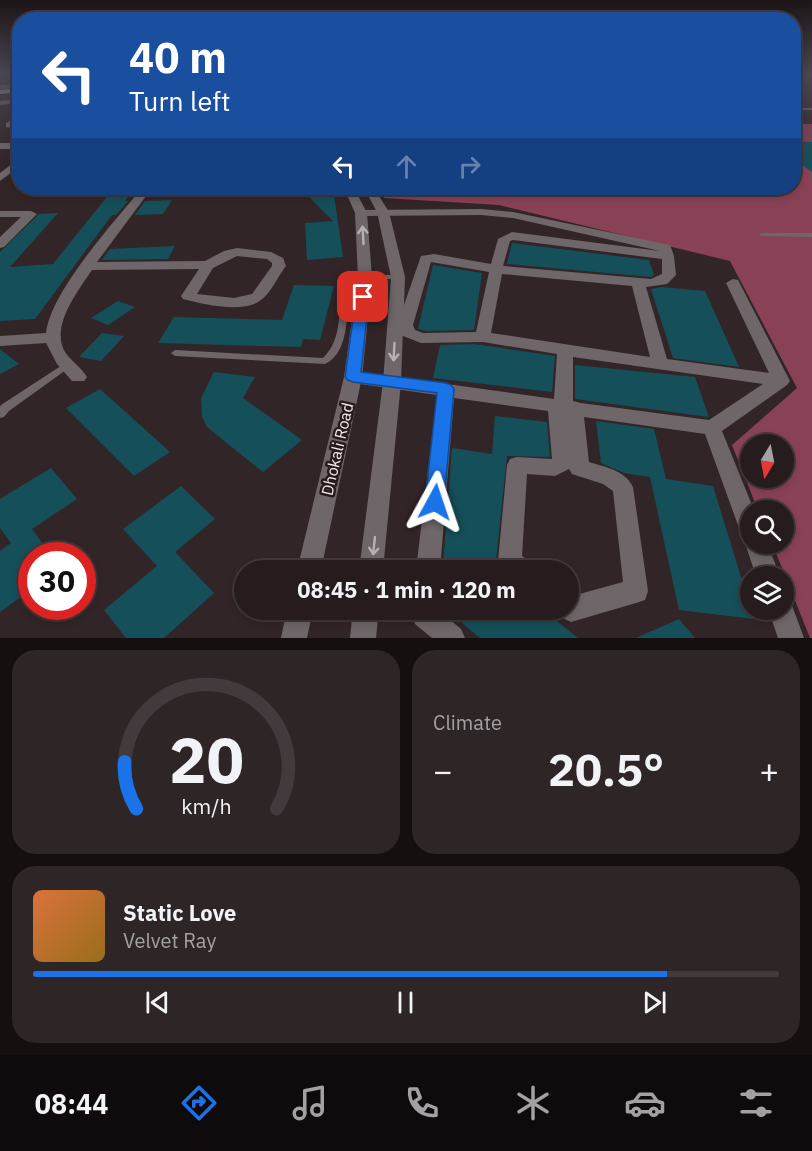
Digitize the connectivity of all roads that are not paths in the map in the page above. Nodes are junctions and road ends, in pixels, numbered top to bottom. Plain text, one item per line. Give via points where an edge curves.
1 (12, 168) edge
2 (0, 178) edge
3 (142, 195) edge
4 (352, 195) edge
5 (373, 195) edge
6 (383, 212) junction
7 (361, 213) junction
8 (0, 214) edge
9 (762, 235) dead end
10 (812, 235) edge
11 (0, 244) edge
12 (668, 256) junction
13 (208, 265) junction
14 (88, 266) junction
15 (496, 269) junction
16 (365, 277) junction
17 (398, 277) junction
18 (638, 282) junction
19 (733, 283) dead end
20 (483, 337) junction
21 (52, 338) junction
22 (0, 341) edge
23 (565, 350) junction
24 (175, 353) dead end
25 (660, 364) junction
26 (68, 365) junction
27 (78, 377) dead end
28 (353, 377) junction
29 (781, 381) junction
30 (392, 382) junction
31 (446, 389) junction
32 (565, 406) junction
33 (0, 414) edge
34 (712, 428) junction
35 (740, 502) edge
36 (311, 560) edge
37 (372, 560) edge
38 (429, 560) edge
39 (510, 560) edge
40 (579, 607) edge
41 (298, 620) edge
42 (365, 620) edge
43 (430, 620) edge
44 (785, 620) edge
45 (294, 638) edge
46 (363, 638) edge
47 (452, 638) edge
48 (791, 638) edge

1 - 2 street
3 - 14 street
4 - 7 street, Dhokali Road
5 - 6 street
6 - 7 street
6 - 12 street via 513,215 666,248
6 - 17 street
16 -> 7 street, Dhokali Road
8 - 11 street via 31,214
9 - 10 lane
12 - 15 street via 512,236 504,239
12 - 18 street via 666,279 657,284
13 - 13 street via 237,252 271,256 279,266 257,297 243,303 188,296
13 - 14 street
14 - 21 street via 71,290
15 - 18 street
15 - 20 street
15 - 20 street via 426,259 405,325 408,333 421,338
16 - 17 lane
16 - 24 lane via 344,282 343,325 334,355 325,361
16 - 28 street, Dhokali Road
17 -> 30 street
18 - 25 street
19 - 29 street
20 - 23 street
21 - 22 street
21 - 26 street via 60,358
23 - 25 street
23 - 32 street
25 - 29 street
26 - 27 street
26 - 33 lane
28 - 30 street
28 - 36 street, Dhokali Road
29 - 34 street
30 - 31 street
30 -> 37 street
31 - 32 street
31 - 38 street
32 - 34 street
32 - 39 street via 562,463 555,468 517,465
32 - 40 street via 579,468 610,477 623,486 636,591
34 - 35 street
41 - 45 street
42 - 46 street
43 - 47 street
44 - 48 street

